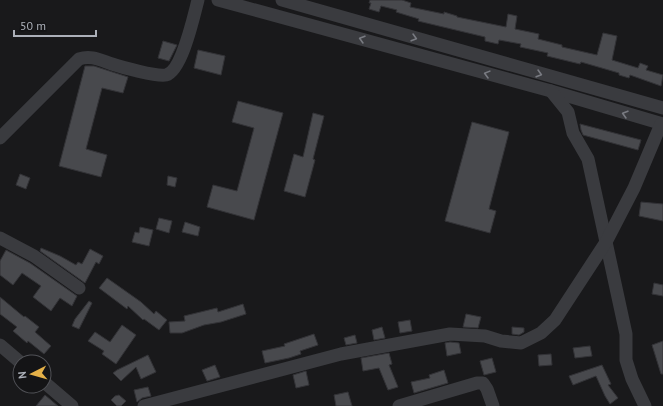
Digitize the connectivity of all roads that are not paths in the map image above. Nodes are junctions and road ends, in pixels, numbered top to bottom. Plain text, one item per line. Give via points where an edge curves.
1 (198, 0) edge
2 (218, 0) edge
3 (282, 0) edge
4 (311, 4) edge
5 (511, 66) junction
6 (507, 80) junction
7 (551, 91) junction
8 (663, 108) edge
9 (662, 124) edge
10 (0, 138) edge
11 (0, 238) edge
12 (606, 242) junction
13 (79, 288) dead end
14 (0, 345) edge
15 (12, 355) edge
16 (52, 389) edge
17 (72, 406) edge
18 (144, 406) edge
19 (399, 406) edge
20 (493, 406) edge
21 (645, 406) edge

1 - 10 street via 180,60 168,74 164,76 142,72 92,57 79,59
6 -> 2 street
3 - 4 street
4 -> 5 street
5 - 6 street
5 -> 8 street
6 - 7 street
9 -> 7 street
7 - 12 street via 568,112 573,133 588,159
9 - 12 street via 634,188
11 - 13 street via 34,256
12 - 18 street via 555,320 540,333 521,343 485,336 450,334 341,354
12 - 21 street via 626,334 626,360
14 - 15 street
16 - 17 street
19 - 20 street via 482,383 487,388

